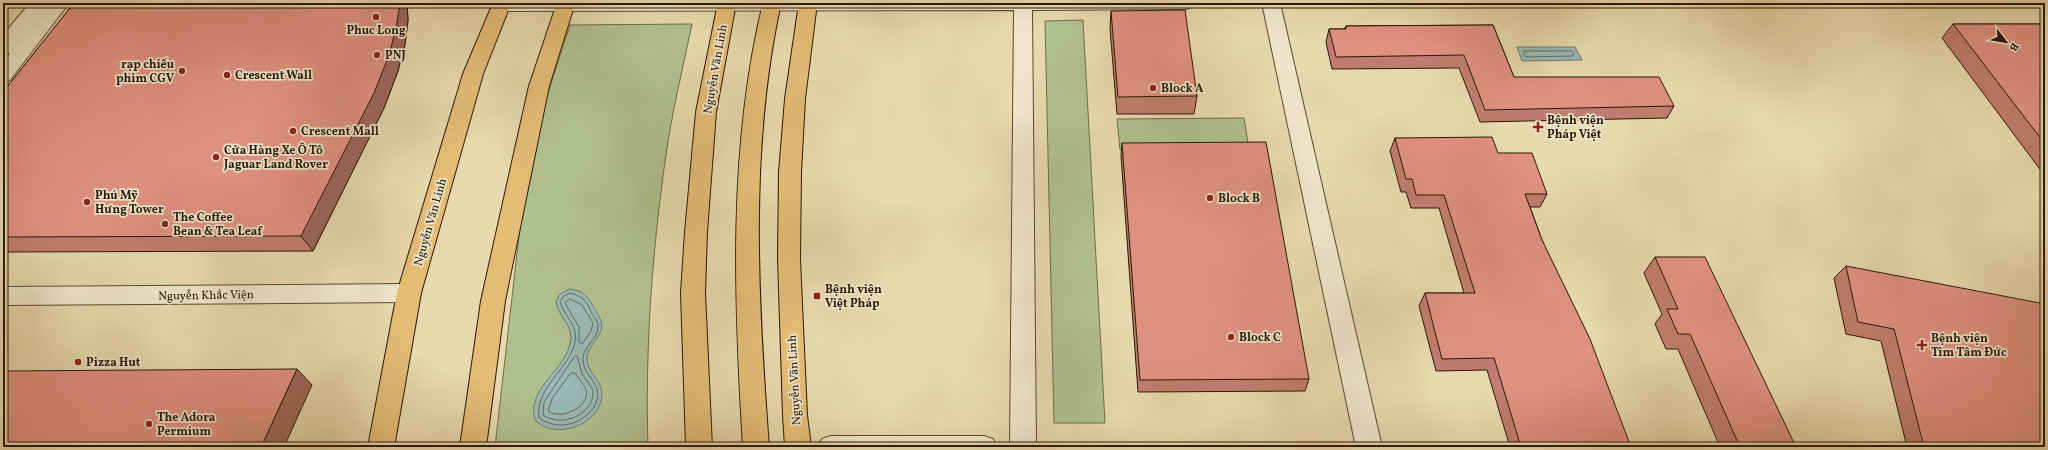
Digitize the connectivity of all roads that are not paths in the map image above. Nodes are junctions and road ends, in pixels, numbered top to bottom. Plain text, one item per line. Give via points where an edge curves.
1 (40, 3) edge
2 (60, 3) edge
3 (1185, 3) edge
4 (1271, 3) edge
5 (501, 4) edge
6 (565, 4) edge
7 (727, 4) edge
8 (772, 4) edge
9 (808, 4) edge
10 (1023, 4) edge
11 (23, 24) junction
12 (44, 24) junction
13 (3, 48) edge
14 (3, 75) edge
15 (409, 292) junction
16 (3, 296) edge
17 (381, 447) edge
18 (473, 447) edge
19 (699, 447) edge
20 (756, 447) edge
21 (798, 447) edge
22 (831, 447) edge
23 (984, 447) edge
24 (1023, 447) edge
25 (1369, 447) edge

1 - 11 street
2 - 12 street
3 - 10 street
4 - 25 street
5 - 6 street
5 - 15 main road, Nguyễn Văn Linh via 473,74
6 - 7 street
6 - 18 main road via 539,86 493,301
7 - 8 street
7 - 19 main road, Nguyễn Văn Linh via 706,112 696,232 693,293
8 - 9 street
8 - 20 main road via 755,100 750,195 747,283
9 - 10 street
9 - 21 main road, Nguyễn Văn Linh via 795,99 789,210
10 - 24 street
11 - 12 street
11 - 13 street
12 - 14 street
15 - 16 street, Nguyễn Khắc Viện
15 - 17 main road, Nguyễn Văn Linh
22 - 23 street

